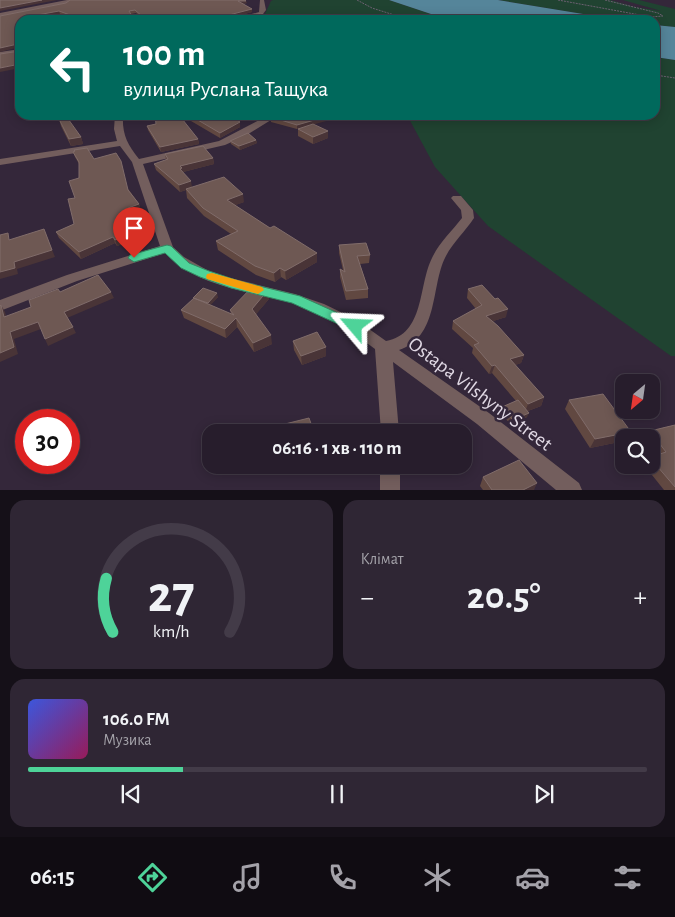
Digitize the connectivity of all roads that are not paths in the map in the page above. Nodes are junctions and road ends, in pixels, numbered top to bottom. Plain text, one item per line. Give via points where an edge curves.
1 (262, 0) edge
2 (68, 2) edge
3 (0, 15) edge
4 (253, 15) edge
5 (15, 52) edge
6 (0, 54) edge
7 (119, 120) edge
8 (266, 120) edge
9 (122, 143) junction
10 (0, 162) edge
11 (137, 162) junction
12 (457, 198) dead end
13 (167, 248) junction
14 (0, 306) edge
15 (383, 347) junction
16 (390, 424) edge
17 (390, 474) edge
18 (390, 490) edge
19 (572, 490) edge

1 - 4 street via 263,10
2 - 3 street
5 - 6 street
7 - 9 street
8 - 11 street via 222,143
9 - 10 street
9 - 11 street, Ostapa Vilshyny Street
11 - 13 street, Ostapa Vilshyny Street
12 - 15 street via 467,210 468,218 438,260 422,318 414,332 401,343
13 - 14 street via 72,278
13 - 15 street, Ostapa Vilshyny Street via 185,266 236,285 296,299 355,326
15 - 16 street
15 - 19 street, Ostapa Vilshyny Street via 466,406
17 - 18 street

